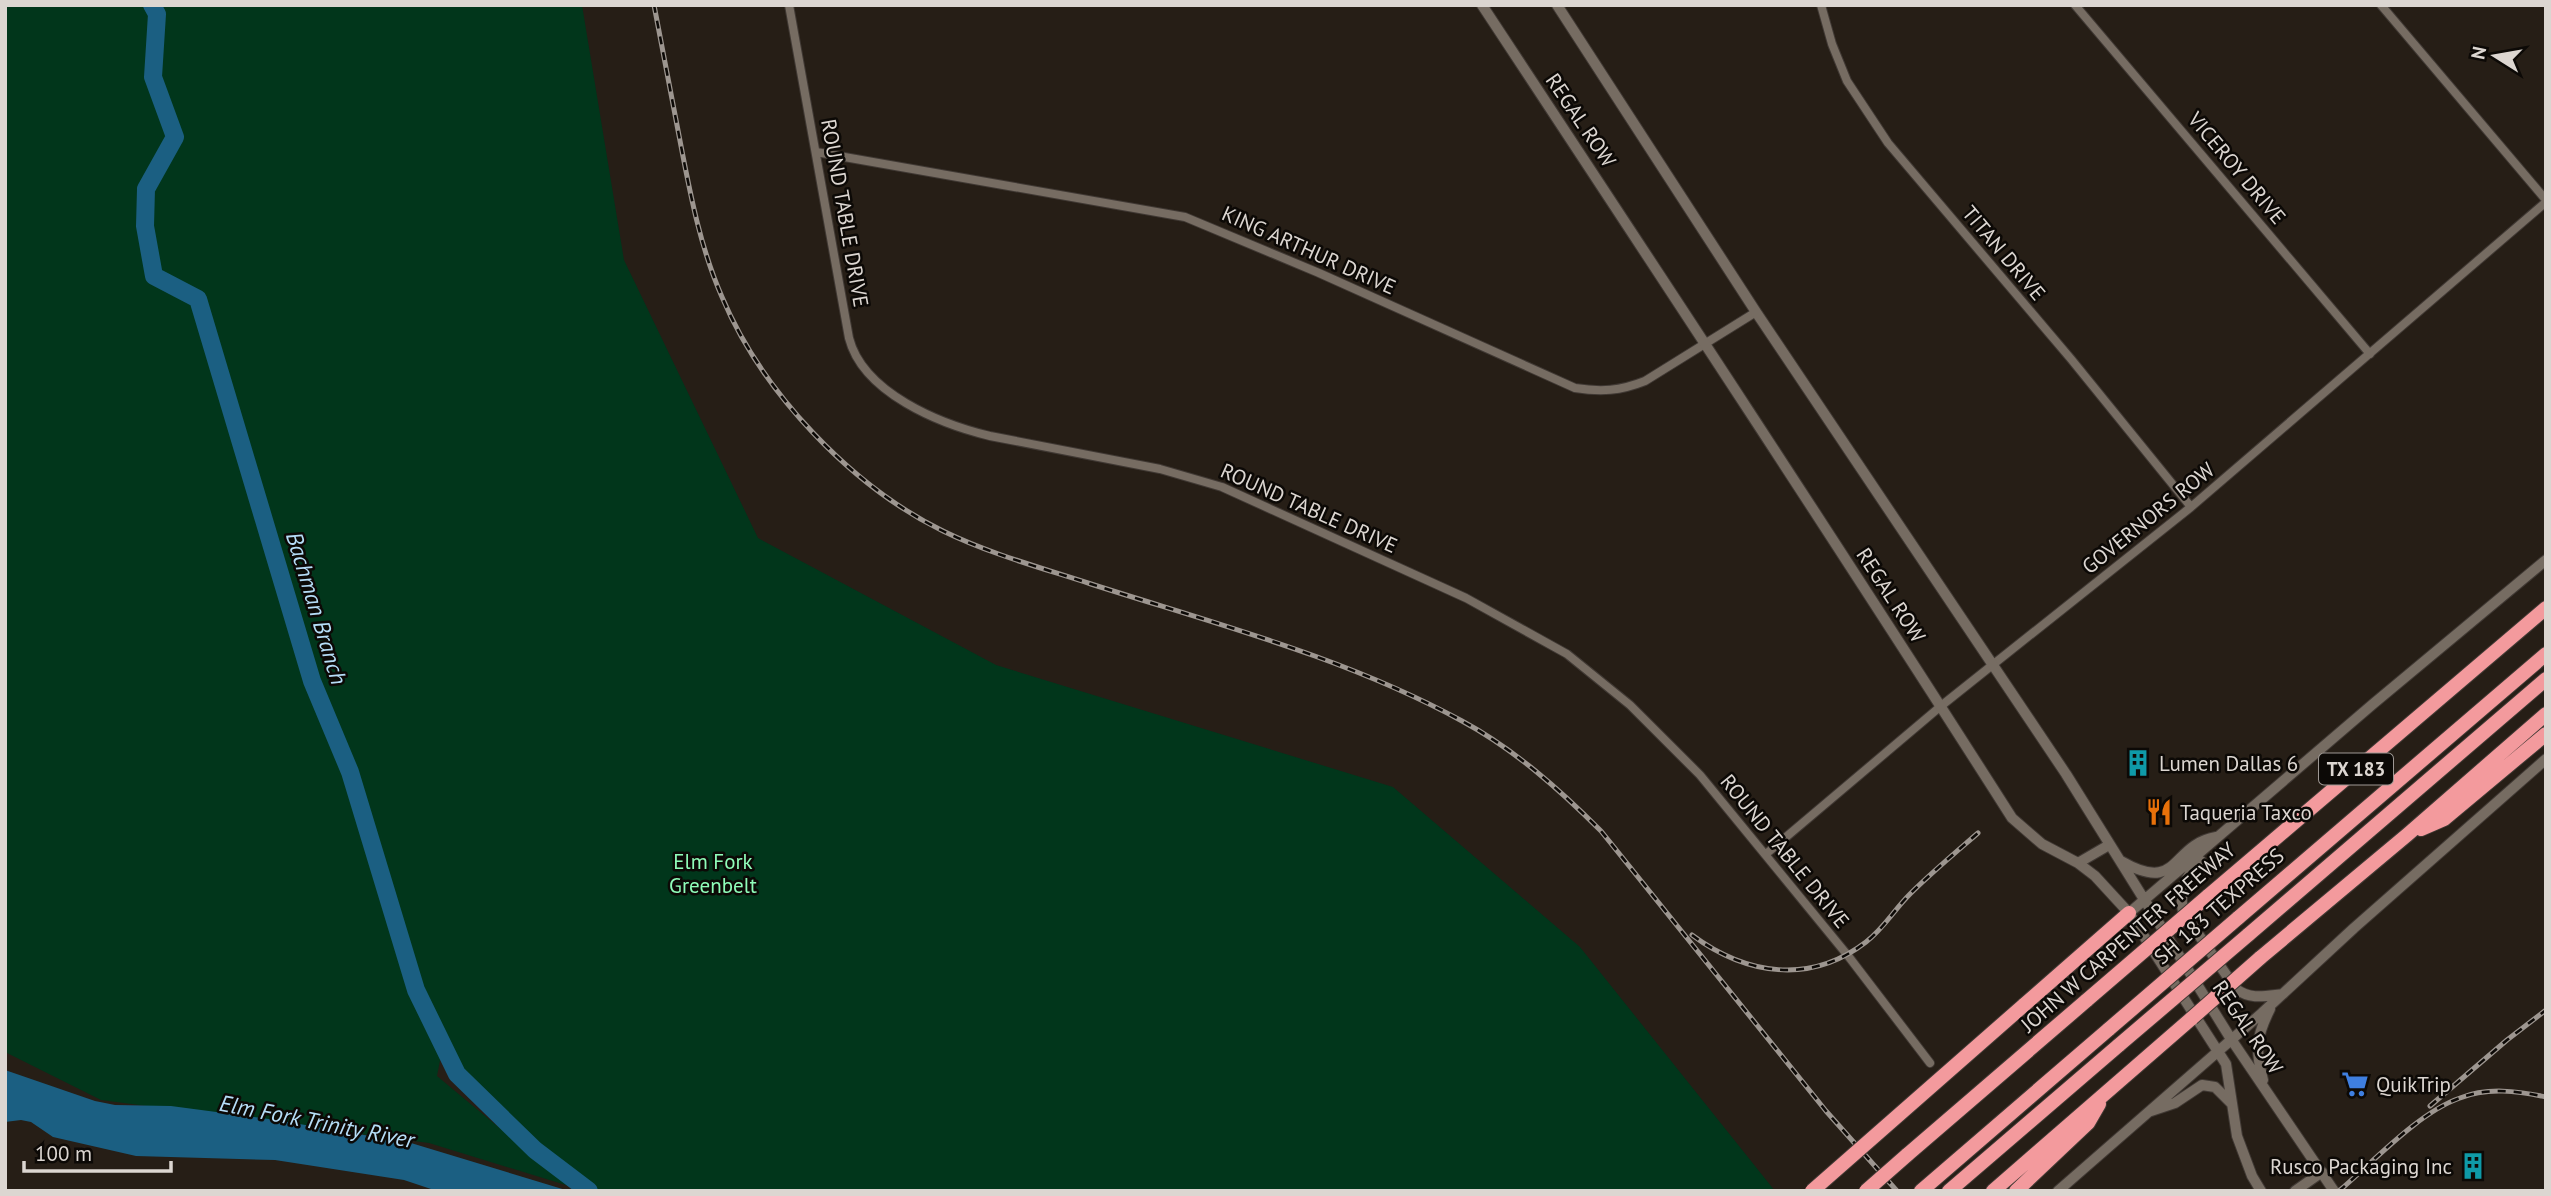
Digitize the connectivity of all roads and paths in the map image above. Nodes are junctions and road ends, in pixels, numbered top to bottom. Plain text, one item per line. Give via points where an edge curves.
1 (789, 5) edge
2 (1482, 5) edge
3 (1557, 5) edge
4 (1821, 5) edge
5 (2075, 5) edge
6 (2381, 5) edge
7 (816, 152) junction
8 (2546, 201) edge
9 (1756, 312) junction
10 (1704, 345) junction
11 (2370, 354) junction
12 (2191, 507) junction
13 (2546, 560) edge
14 (2546, 605) edge
15 (2546, 654) edge
16 (1993, 666) junction
17 (2546, 679) edge
18 (1941, 706) junction
19 (2546, 714) edge
20 (2546, 734) edge
21 (2546, 759) edge
22 (2222, 834) junction
23 (2407, 835) junction
24 (2109, 845) junction
25 (1766, 854) junction
26 (2118, 859) junction
27 (2078, 863) junction
28 (2144, 901) junction
29 (2129, 913) junction
30 (2284, 994) junction
31 (2273, 1003) junction
32 (2231, 1039) junction
33 (2218, 1050) junction
34 (1930, 1063) dead end
35 (2265, 1086) junction
36 (2109, 1090) junction
37 (2232, 1104) junction
38 (2148, 1111) junction
39 (2322, 1172) junction
40 (1926, 1186) edge
41 (1812, 1191) edge
42 (1866, 1191) edge
43 (1950, 1191) edge
44 (1993, 1191) edge
45 (2017, 1191) edge
46 (2058, 1191) edge
47 (2261, 1191) edge
48 (2295, 1191) edge
49 (2334, 1191) edge

1 - 7 street, ROUND TABLE DRIVE
2 - 10 main road, REGAL ROW
3 - 9 main road, REGAL ROW
4 - 12 street, TITAN DRIVE via 1847,81 1888,143
5 - 11 street, VICEROY DRIVE
6 - 8 street
7 - 10 street, KING ARTHUR DRIVE via 1185,217 1320,272 1575,388 1625,389
7 - 25 street, ROUND TABLE DRIVE via 852,348 862,367 890,391 926,413 976,433 1146,466 1222,487 1486,607 1567,654 1616,692 1700,775
8 - 11 street, GOVERNORS ROW
9 - 10 street, KING ARTHUR DRIVE
9 - 16 main road, REGAL ROW
10 - 18 main road, REGAL ROW
11 - 12 street, GOVERNORS ROW
12 - 16 street, GOVERNORS ROW
13 - 22 main road, JOHN W CARPENTER FREEWAY
14 - 42 highway, JOHN W CARPENTER FREEWAY / TX 183, bridge
15 - 40 highway, SH 183 TEXPRESS, bridge
16 - 18 street, GOVERNORS ROW
16 - 24 main road, REGAL ROW
17 - 43 highway, SH 183 TEXPRESS, bridge
18 - 25 street, GOVERNORS ROW
18 - 27 main road, REGAL ROW via 2012,818 2042,844
19 - 23 highway
20 - 23 highway via 2444,819
21 - 30 main road
22 - 26 main road via 2203,839 2166,870 2154,874 2140,872
22 - 28 main road, JOHN W CARPENTER FREEWAY
22 - 30 main road via 2188,873 2182,891 2183,912 2236,989 2258,998
23 - 36 highway, bridge
24 - 26 main road, REGAL ROW
24 - 27 main road
25 - 34 street, ROUND TABLE DRIVE
26 - 28 main road, REGAL ROW
27 - 29 main road, REGAL ROW via 2112,891
28 - 29 main road, JOHN W CARPENTER FREEWAY
28 - 32 main road, REGAL ROW
29 - 33 main road, REGAL ROW
29 - 41 highway, bridge
30 - 31 main road
31 - 32 main road
31 - 35 main road via 2257,1042
32 - 33 main road
32 - 35 main road, REGAL ROW
33 - 37 main road, REGAL ROW via 2225,1063
33 - 38 main road
35 - 39 main road, REGAL ROW
36 - 44 highway
36 - 45 highway via 2088,1123
37 - 38 main road via 2215,1087 2202,1085 2168,1106
37 - 47 main road, REGAL ROW via 2242,1155
38 - 46 main road
39 - 48 main road
39 - 49 main road, REGAL ROW

